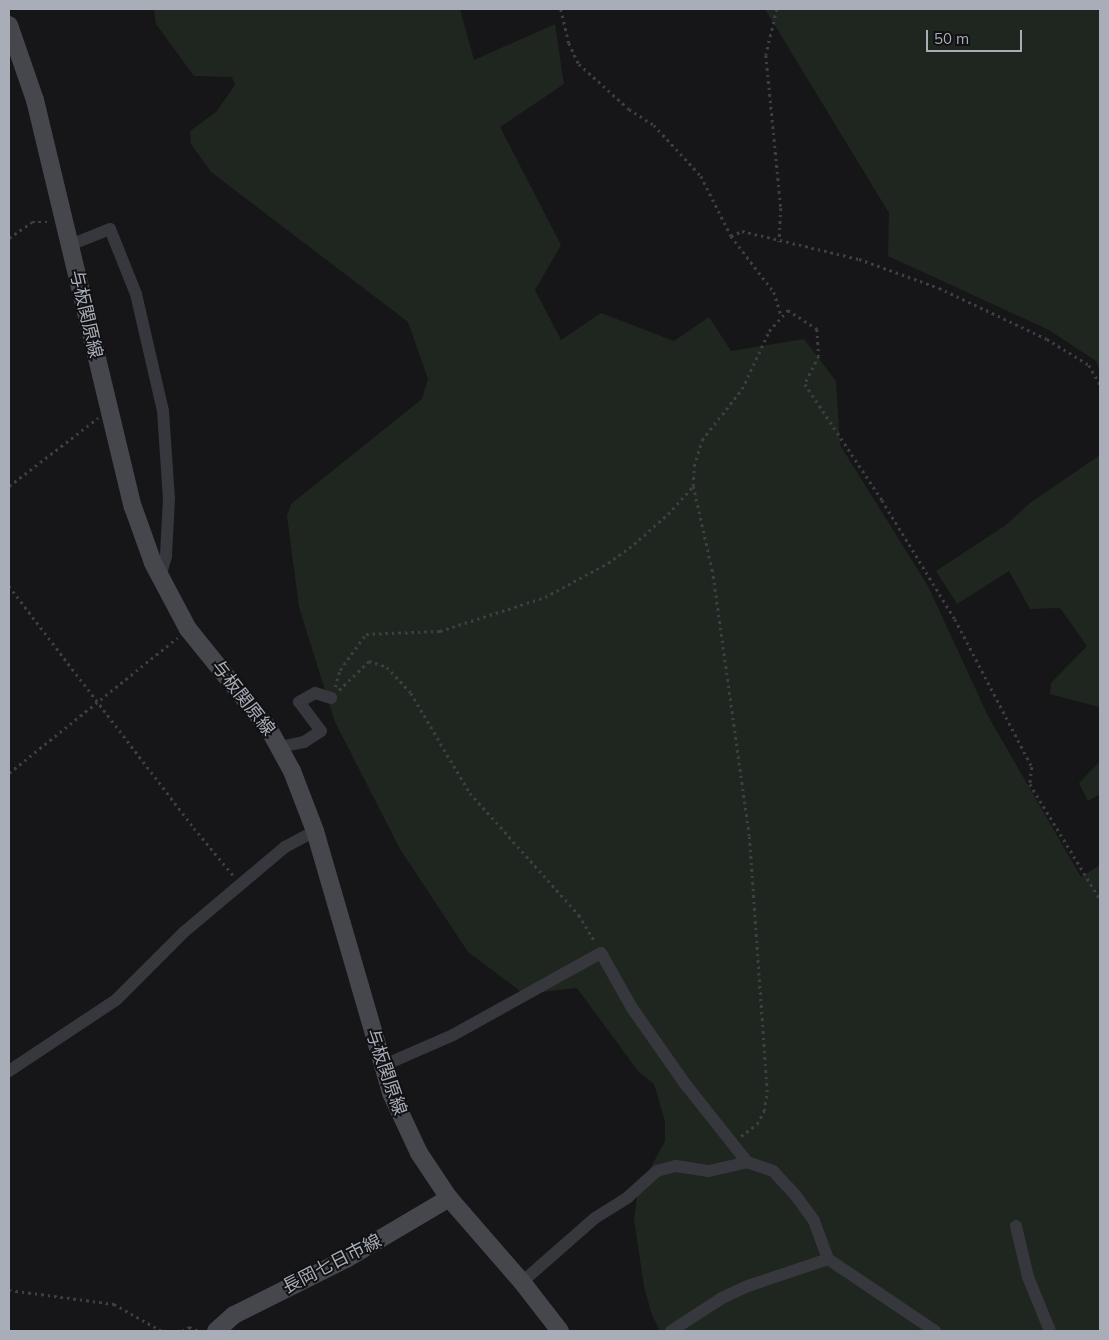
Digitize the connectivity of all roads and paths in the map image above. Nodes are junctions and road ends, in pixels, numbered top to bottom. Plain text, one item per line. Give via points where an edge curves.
1 (561, 9) edge
2 (776, 9) edge
3 (9, 25) edge
4 (66, 227) junction
5 (731, 236) junction
6 (9, 238) edge
7 (779, 242) junction
8 (70, 245) junction
9 (781, 315) junction
10 (1100, 384) edge
11 (110, 412) junction
12 (9, 486) edge
13 (693, 486) junction
14 (160, 577) junction
15 (9, 586) edge
16 (188, 629) junction
17 (331, 698) junction
18 (96, 703) junction
19 (280, 747) junction
20 (9, 774) edge
21 (316, 831) junction
22 (241, 884) junction
23 (1100, 899) edge
24 (601, 953) junction
25 (382, 1066) junction
26 (9, 1071) edge
27 (733, 1142) junction
28 (747, 1162) junction
29 (449, 1198) junction
30 (1016, 1226) dead end
31 (828, 1260) junction
32 (522, 1282) junction
33 (9, 1290) edge
34 (162, 1331) edge
35 (182, 1331) edge
36 (199, 1331) edge
37 (216, 1331) edge
38 (560, 1331) edge
39 (671, 1331) edge
40 (935, 1331) edge
41 (1050, 1331) edge

1 - 5 path via 568,43 579,64 684,155 701,176
2 - 7 path via 766,55 781,208
3 - 4 main road, 与板関原線 via 35,100
4 - 6 path via 47,221 32,222
4 - 8 main road, 与板関原線
5 - 7 path via 742,231
5 - 9 path via 774,292
7 - 10 path via 859,259 939,288 1047,339 1088,365
8 - 11 main road, 与板関原線
8 - 14 street via 110,229 136,294 163,411 169,498 166,556
9 - 13 path via 769,331 742,389 702,440 694,466
9 - 23 path via 788,310 817,330 819,356 804,384 882,500 955,619 1032,767 1030,784
11 - 12 path via 96,419
11 - 14 main road, 与板関原線 via 134,507
13 - 17 path via 634,544 608,563 545,597 440,631 366,634 340,670
13 - 27 path via 712,571 748,836 767,1092 764,1111 757,1124
14 - 16 main road, 与板関原線
15 - 18 path
16 - 18 path
16 - 19 main road, 与板関原線 via 251,705
17 - 19 street via 315,693 299,702 321,731 304,742
17 - 24 path via 369,661 387,667 411,693 470,793 579,915
18 - 20 path
18 - 22 path
19 - 21 main road, 与板関原線
21 - 22 street via 302,835 285,847
21 - 25 main road, 与板関原線
22 - 26 street via 184,932 116,1000
24 - 25 street via 453,1035
24 - 27 street via 686,1085
25 - 29 main road, 与板関原線 via 402,1121
27 - 28 street
28 - 31 street via 773,1171 796,1196 814,1221
28 - 32 street via 709,1171 676,1166 657,1171 628,1197 595,1218
29 - 32 main road, 与板関原線
29 - 37 main road, 長岡七日市線 via 346,1259 234,1315
30 - 41 street via 1028,1277
31 - 39 street via 739,1290
31 - 40 street
32 - 38 main road, 与板関原線
33 - 34 path via 114,1304
35 - 36 path via 189,1327

